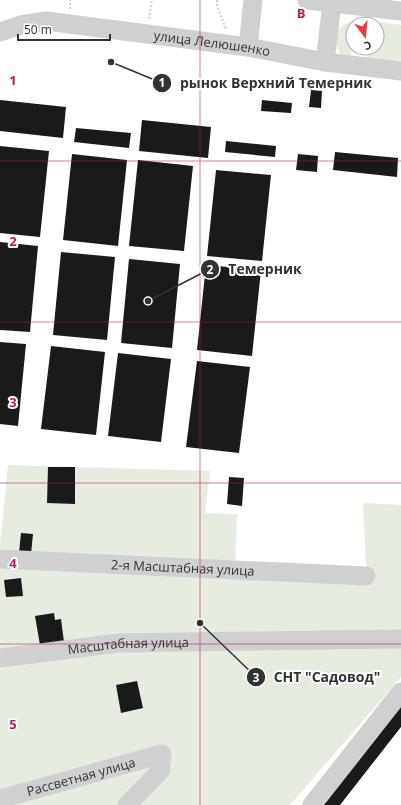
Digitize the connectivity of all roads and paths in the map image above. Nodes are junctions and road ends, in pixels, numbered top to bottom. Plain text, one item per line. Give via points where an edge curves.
1 (152, 0) edge
2 (217, 0) edge
3 (253, 0) edge
4 (307, 0) edge
5 (332, 3) junction
6 (401, 10) edge
7 (0, 32) edge
8 (148, 34) junction
9 (240, 46) junction
10 (325, 62) junction
11 (401, 71) edge
12 (0, 559) edge
13 (366, 576) dead end
14 (401, 639) edge
15 (0, 658) edge
16 (401, 692) edge
17 (0, 799) edge
18 (127, 805) edge
19 (312, 805) edge

1 - 8 path
2 - 9 path via 217,6
3 - 9 street
4 - 5 street
5 - 6 street
5 - 10 street
7 - 8 street, улица Лелюшенко via 46,21
8 - 9 street, улица Лелюшенко
9 - 10 street, улица Лелюшенко
10 - 11 street, улица Лелюшенко
12 - 13 street, 2-я Масштабная улица
14 - 15 street, Масштабная улица via 118,642
16 - 19 street
17 - 18 street, Рассветная улица via 162,754 160,771

